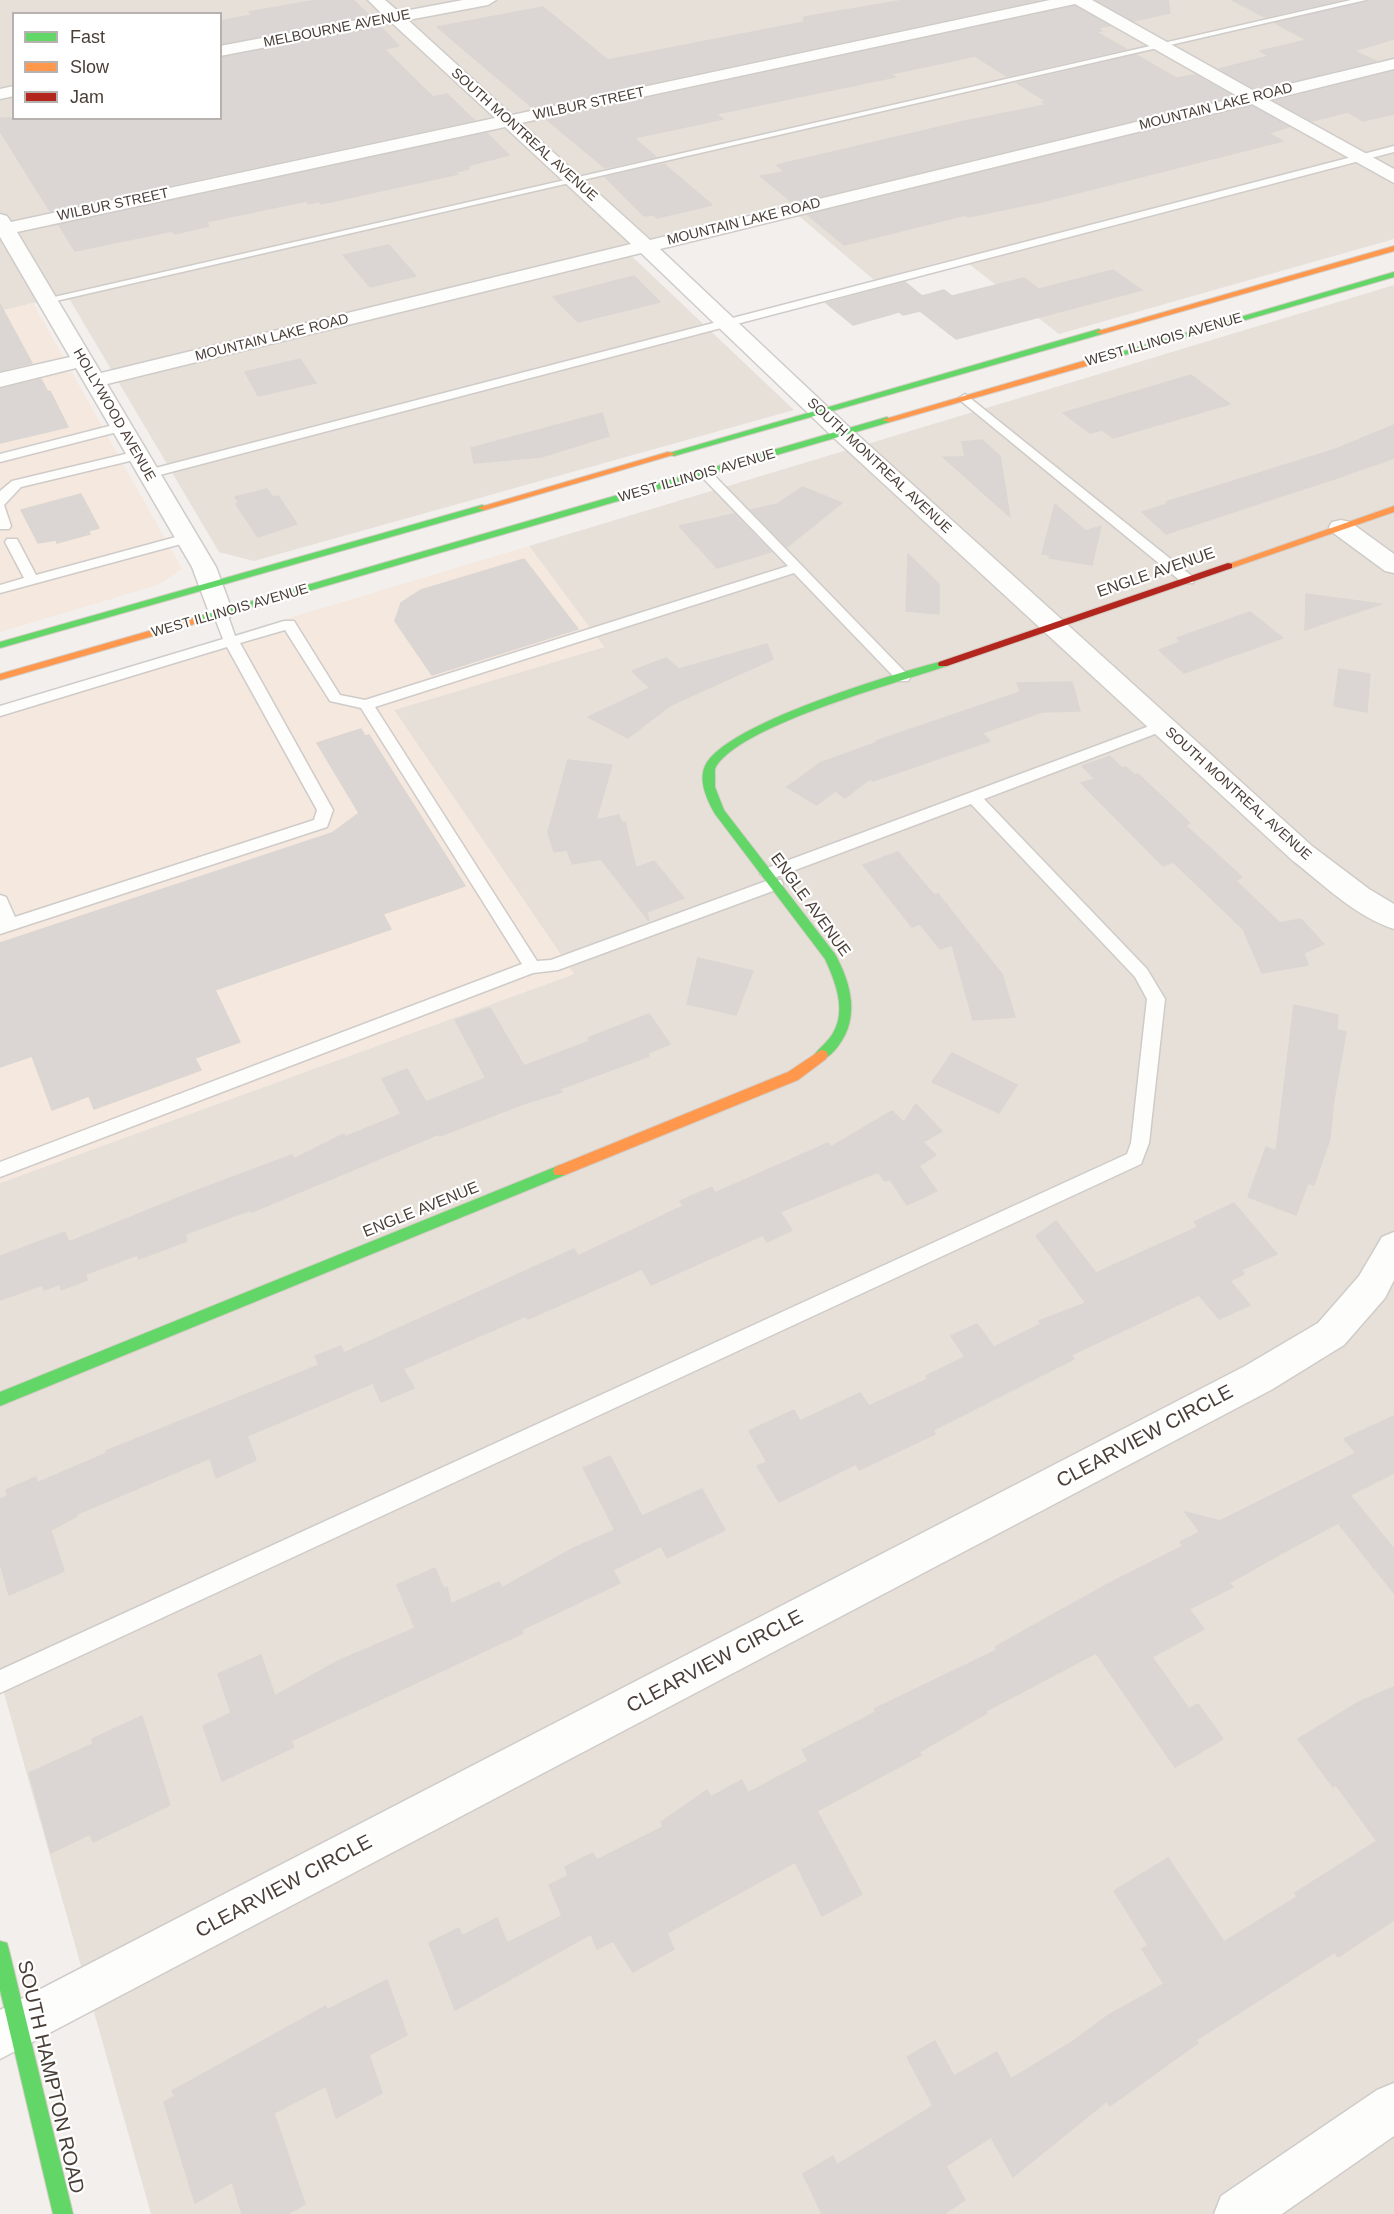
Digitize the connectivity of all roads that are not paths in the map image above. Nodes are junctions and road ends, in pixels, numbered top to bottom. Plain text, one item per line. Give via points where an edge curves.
1 (376, 0) edge
2 (488, 0) edge
3 (1072, 0) edge
4 (1080, 0) edge
5 (1362, 0) edge
6 (394, 18) junction
7 (1162, 46) junction
8 (222, 51) edge
9 (1394, 64) edge
10 (1254, 98) junction
11 (510, 121) junction
12 (1394, 149) edge
13 (1360, 158) junction
14 (1394, 177) edge
15 (575, 181) junction
16 (2, 226) edge
17 (645, 246) junction
18 (1394, 248) edge
19 (1394, 274) edge
20 (47, 300) junction
21 (1173, 310) junction
22 (725, 322) junction
23 (1200, 330) junction
24 (81, 360) junction
25 (0, 380) edge
26 (94, 381) junction
27 (965, 398) junction
28 (819, 411) junction
29 (121, 427) junction
30 (842, 433) junction
31 (0, 458) edge
32 (143, 465) junction
33 (705, 473) junction
34 (0, 502) edge
35 (0, 508) edge
36 (1394, 509) edge
37 (4, 526) dead end
38 (1341, 527) junction
39 (187, 537) junction
40 (12, 542) dead end
41 (1394, 566) edge
42 (796, 568) junction
43 (32, 580) junction
44 (1188, 580) junction
45 (210, 585) junction
46 (0, 589) edge
47 (220, 613) junction
48 (1054, 626) junction
49 (231, 642) junction
50 (0, 645) edge
51 (0, 677) edge
52 (903, 678) junction
53 (366, 705) junction
54 (0, 711) edge
55 (1163, 726) junction
56 (974, 798) junction
57 (772, 879) junction
58 (0, 901) edge
59 (1394, 918) edge
60 (5, 927) edge
61 (532, 967) junction
62 (0, 1170) edge
63 (1394, 1247) edge
64 (0, 1400) edge
65 (0, 1682) edge
66 (0, 1950) edge
67 (9, 2030) edge
68 (1394, 2107) edge
69 (63, 2214) edge
70 (1239, 2214) edge

1 - 6 street, SOUTH MONTREAL AVENUE
2 - 6 street, MELBOURNE AVENUE
3 - 11 street, WILBUR STREET
4 - 7 street
5 - 7 lane
6 - 8 street, MELBOURNE AVENUE
6 - 11 street, SOUTH MONTREAL AVENUE
7 - 10 street
7 - 15 lane
9 - 10 street, MOUNTAIN LAKE ROAD
10 - 13 street
10 - 17 street, MOUNTAIN LAKE ROAD
11 - 15 street, SOUTH MONTREAL AVENUE
11 - 16 street, WILBUR STREET
12 - 13 lane
13 - 14 street
13 - 22 lane
15 - 17 street, SOUTH MONTREAL AVENUE
15 - 20 lane
16 - 20 street, HOLLYWOOD AVENUE
17 - 22 street, SOUTH MONTREAL AVENUE
17 - 26 street, MOUNTAIN LAKE ROAD
18 - 21 main road, WEST ILLINOIS AVENUE
19 - 23 main road, WEST ILLINOIS AVENUE
20 - 24 street, HOLLYWOOD AVENUE
21 - 23 main road
21 - 28 main road, WEST ILLINOIS AVENUE
22 - 28 street, SOUTH MONTREAL AVENUE
22 - 32 lane
23 - 27 main road, WEST ILLINOIS AVENUE
24 - 25 street
24 - 26 street, HOLLYWOOD AVENUE
26 - 29 street, HOLLYWOOD AVENUE
27 - 30 main road, WEST ILLINOIS AVENUE
27 - 44 lane
28 - 30 street, SOUTH MONTREAL AVENUE
28 - 45 main road, WEST ILLINOIS AVENUE
29 - 31 lane
29 - 32 street, HOLLYWOOD AVENUE
30 - 33 main road, WEST ILLINOIS AVENUE
30 - 48 street, SOUTH MONTREAL AVENUE
32 - 34 lane via 17,484
32 - 39 street, HOLLYWOOD AVENUE
33 - 42 lane
33 - 47 main road, WEST ILLINOIS AVENUE
35 - 37 lane
36 - 38 main road, ENGLE AVENUE
38 - 41 street
38 - 44 main road, ENGLE AVENUE
39 - 43 lane
39 - 45 street, HOLLYWOOD AVENUE
40 - 43 lane
42 - 52 lane
42 - 53 lane
43 - 46 lane
44 - 48 main road, ENGLE AVENUE
45 - 47 street, HOLLYWOOD AVENUE
45 - 50 main road, WEST ILLINOIS AVENUE
47 - 49 lane
47 - 51 main road, WEST ILLINOIS AVENUE
48 - 52 main road, ENGLE AVENUE
48 - 55 street, SOUTH MONTREAL AVENUE
49 - 53 lane via 289,624 335,698
49 - 54 lane
49 - 60 lane via 325,810 321,823
52 - 57 main road, ENGLE AVENUE via 761,727 730,742 712,763 708,783 719,811
53 - 61 lane
55 - 56 lane
55 - 59 street, SOUTH MONTREAL AVENUE via 1302,854
56 - 57 lane
56 - 65 lane via 1141,973 1156,999 1140,1143 1134,1159
57 - 61 lane via 552,966
57 - 64 main road, ENGLE AVENUE via 831,957 843,986 848,1013 834,1045 793,1076
58 - 60 lane
61 - 62 lane
63 - 67 street, CLEARVIEW CIRCLE via 1372,1287 1331,1334 1258,1378
66 - 67 main road, SOUTH HAMPTON ROAD
67 - 69 main road, SOUTH HAMPTON ROAD
68 - 70 street

